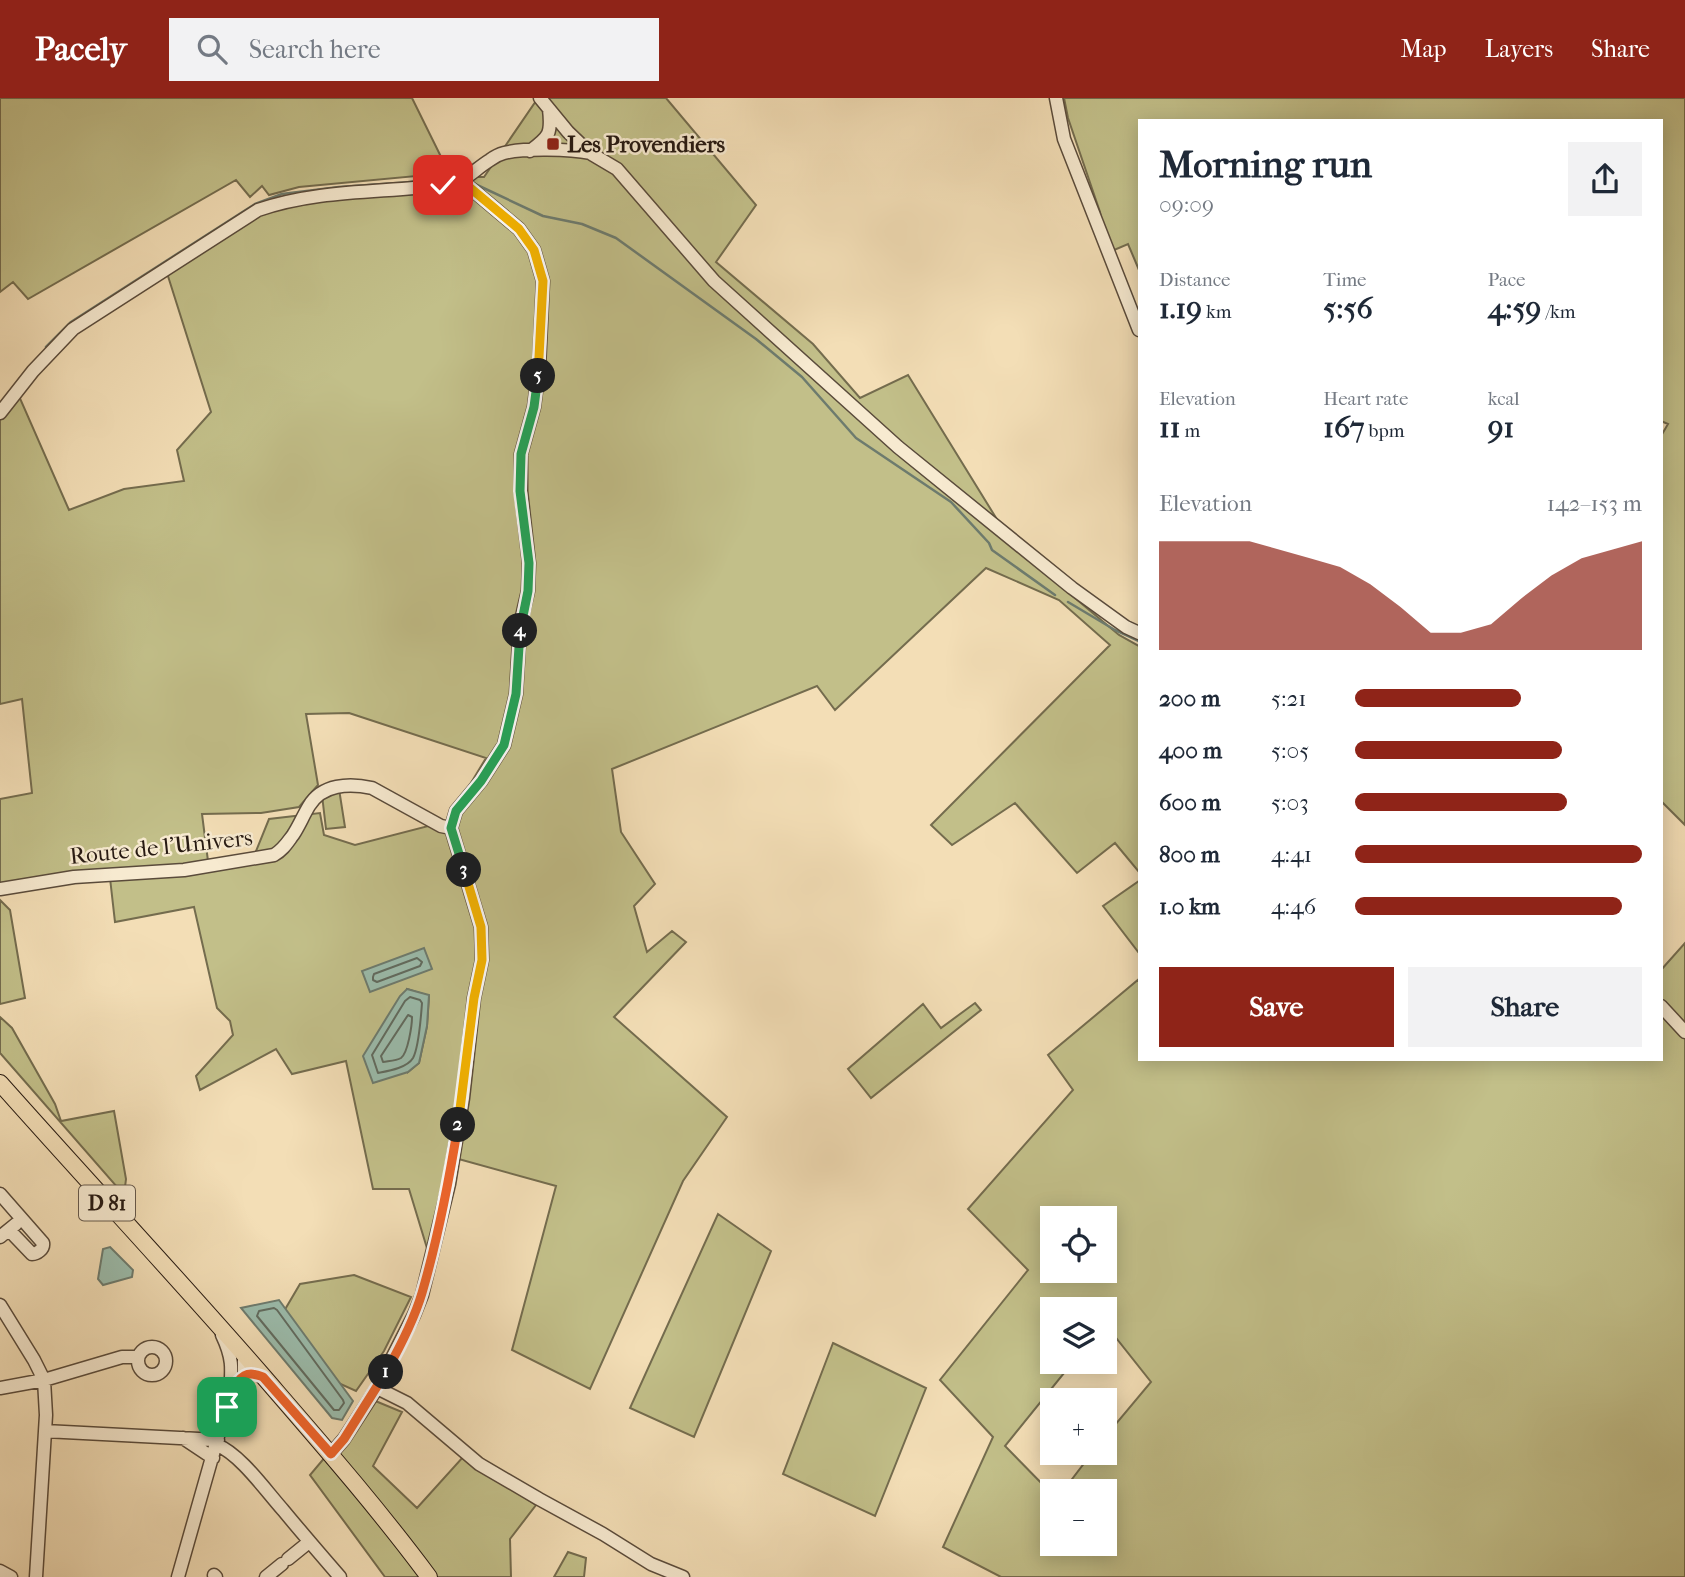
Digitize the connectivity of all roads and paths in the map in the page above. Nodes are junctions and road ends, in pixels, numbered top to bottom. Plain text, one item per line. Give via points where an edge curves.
1 (540, 98) edge
2 (1056, 98) edge
3 (549, 109) junction
4 (530, 151) junction
5 (590, 153) junction
6 (462, 181) junction
7 (1138, 327) edge
8 (0, 413) edge
9 (1138, 633) edge
10 (451, 828) junction
11 (0, 888) edge
12 (1663, 1008) edge
13 (1685, 1032) edge
14 (0, 1083) edge
15 (0, 1194) edge
16 (22, 1219) junction
17 (5, 1233) edge
18 (0, 1305) edge
19 (138, 1357) dead end
20 (238, 1359) junction
21 (243, 1376) junction
22 (263, 1377) junction
23 (44, 1380) junction
24 (0, 1388) edge
25 (377, 1388) junction
26 (230, 1394) junction
27 (45, 1431) junction
28 (183, 1438) junction
29 (217, 1442) junction
30 (331, 1454) junction
31 (213, 1458) junction
32 (309, 1542) junction
33 (0, 1571) edge
34 (11, 1577) edge
35 (36, 1577) edge
36 (178, 1577) edge
37 (266, 1577) edge
38 (340, 1577) edge
39 (429, 1577) edge
40 (682, 1577) edge

1 - 3 street
2 - 7 street via 1064,139
3 - 4 street via 551,125 545,140
3 - 5 street
4 - 5 street
4 - 6 street via 504,153
5 - 9 street via 617,169 714,281 898,446 1072,588
6 - 8 street via 341,193 258,210 74,329
6 - 10 street via 519,229 534,250 543,281 539,368 521,454 520,491 529,563 516,694 504,745 456,811
10 - 11 street, Route de l'Univers via 372,788 339,786 317,796 284,848 274,855 184,870 74,877
10 - 25 street via 481,927 482,960 449,1184 422,1294
12 - 13 street
14 - 20 main road, D 81 via 216,1322
15 - 16 street
16 - 17 street
16 - 17 street via 43,1243 35,1254
18 - 23 street
19 - 23 street via 122,1357
20 - 21 street
20 - 22 main road, D 81
20 - 26 street
21 - 22 street
21 - 26 street
22 - 30 main road, D 81
23 - 24 street
23 - 27 street
25 - 30 street
25 - 40 street via 407,1403 479,1464 651,1564
26 - 29 street
27 - 28 street
27 - 35 street
28 - 29 street
28 - 31 street
29 - 31 street
29 - 32 street
30 - 39 main road, D 81
31 - 36 street
32 - 37 street
32 - 38 street
33 - 34 street

